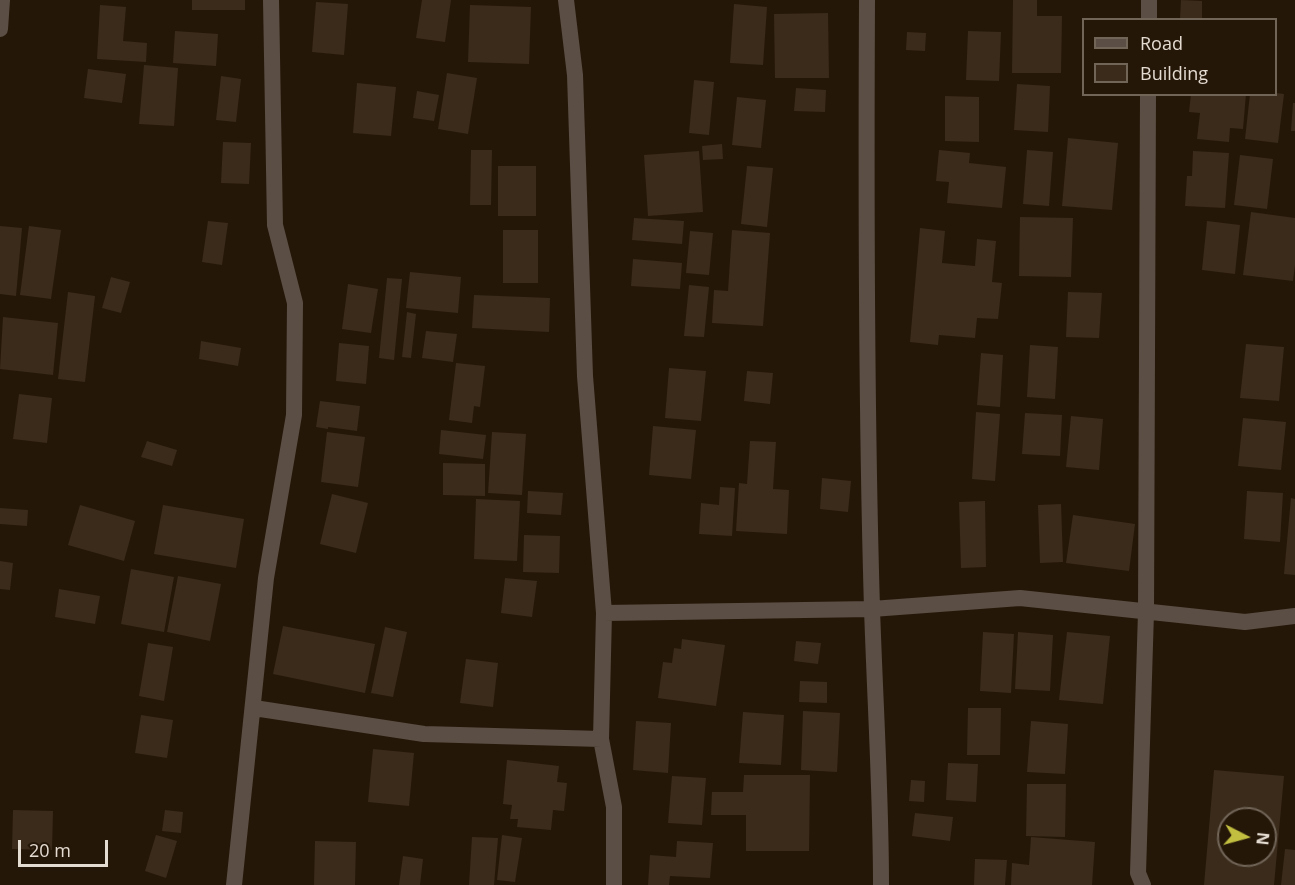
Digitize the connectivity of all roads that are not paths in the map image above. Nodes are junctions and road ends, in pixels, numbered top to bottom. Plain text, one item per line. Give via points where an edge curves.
1 (2, 0) edge
2 (271, 0) edge
3 (566, 0) edge
4 (867, 0) edge
5 (1149, 0) edge
6 (1149, 18) edge
7 (0, 29) edge
8 (1148, 96) edge
9 (872, 609) junction
10 (1146, 612) junction
11 (604, 614) junction
12 (1295, 616) edge
13 (254, 708) junction
14 (602, 739) junction
15 (234, 885) edge
16 (614, 885) edge
17 (881, 885) edge
18 (1143, 885) edge

1 - 7 street
2 - 13 street via 275,225 295,303 294,415 267,578
3 - 11 street via 575,75 585,376
4 - 9 street via 866,272
5 - 6 street
8 - 10 street
9 - 10 street via 1020,598
9 - 11 street
9 - 17 street
10 - 12 street via 1245,622
10 - 18 street via 1138,873
11 - 14 street
13 - 14 street via 424,734
13 - 15 street
14 - 16 street via 614,807

